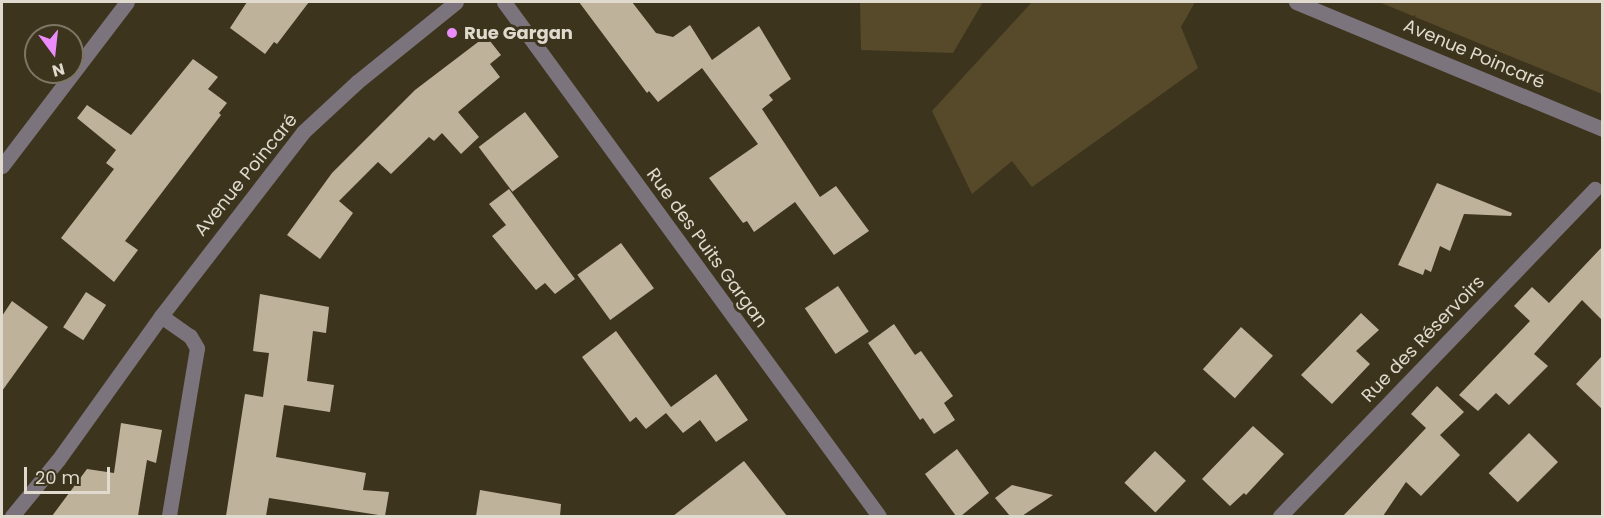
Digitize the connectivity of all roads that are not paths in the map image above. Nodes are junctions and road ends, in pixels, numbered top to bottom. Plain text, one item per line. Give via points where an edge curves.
1 (127, 2) edge
2 (456, 2) edge
3 (504, 2) edge
4 (1296, 2) edge
5 (1602, 129) edge
6 (2, 166) edge
7 (1595, 189) dead end
8 (161, 316) junction
9 (12, 516) edge
10 (169, 516) edge
11 (879, 516) edge
12 (1280, 516) edge

1 - 6 street
2 - 8 street, Avenue Poincaré via 357,82 303,132
3 - 11 street, Rue des Puits Gargan
4 - 5 street, Avenue Poincaré
7 - 12 street, Rue des Réservoirs
8 - 9 street, Avenue Poincaré via 58,460
8 - 10 street via 190,336 197,348

